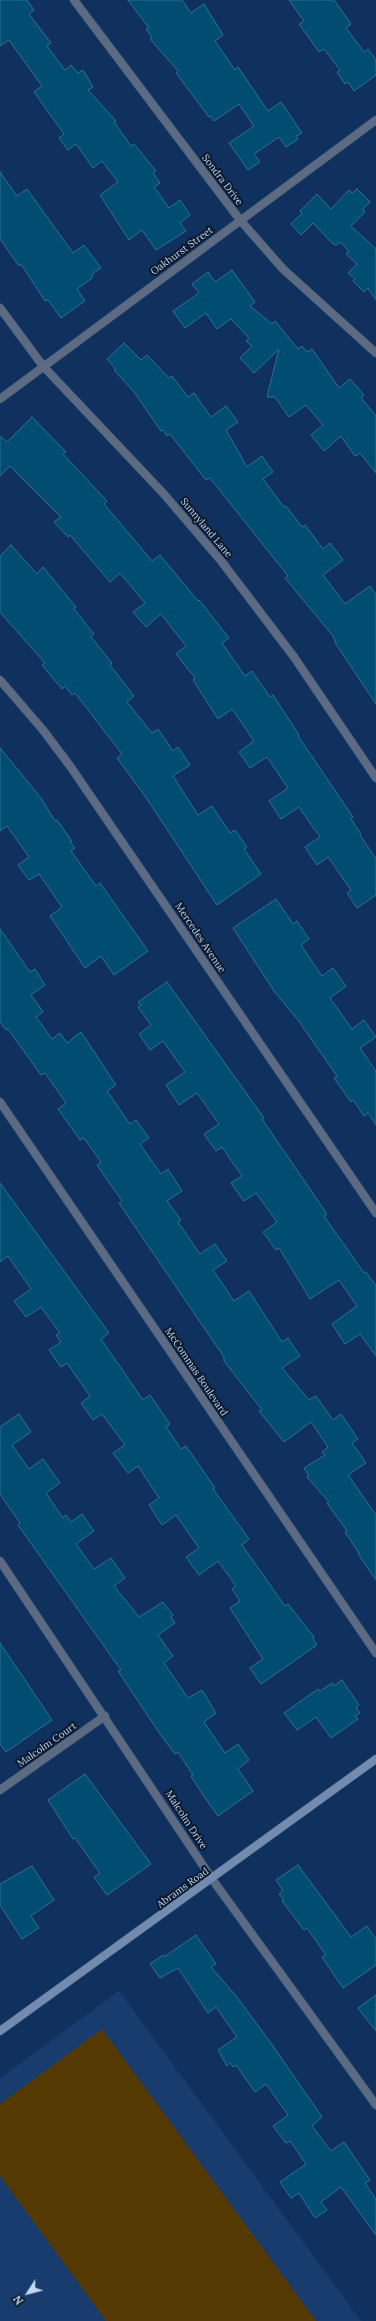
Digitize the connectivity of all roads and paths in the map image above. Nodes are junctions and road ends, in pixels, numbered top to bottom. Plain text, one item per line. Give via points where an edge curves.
1 (74, 0) edge
2 (376, 120) edge
3 (240, 220) junction
4 (0, 308) edge
5 (376, 353) edge
6 (43, 366) junction
7 (0, 399) edge
8 (0, 680) edge
9 (376, 778) edge
10 (0, 1102) edge
11 (376, 1213) edge
12 (0, 1561) edge
13 (376, 1653) edge
14 (105, 1716) junction
15 (376, 1759) edge
16 (0, 1790) edge
17 (212, 1879) junction
18 (0, 2031) edge
19 (376, 2105) edge

1 - 3 street, Sondra Drive
2 - 3 street, Oakhurst Street
3 - 5 street, Sondra Drive via 283,270
3 - 6 street, Oakhurst Street
4 - 6 street, Sunnyland Lane
6 - 7 street, Oakhurst Street
6 - 9 street, Sunnyland Lane via 163,493 222,562 294,657
8 - 11 street, Mercedes Avenue via 70,766
10 - 13 street, McCommas Boulevard
12 - 14 street, Malcolm Drive
14 - 16 street, Malcolm Court
14 - 17 street, Malcolm Drive
15 - 17 main road, Abrams Road
17 - 18 main road, Abrams Road
17 - 19 street, Malcolm Drive

